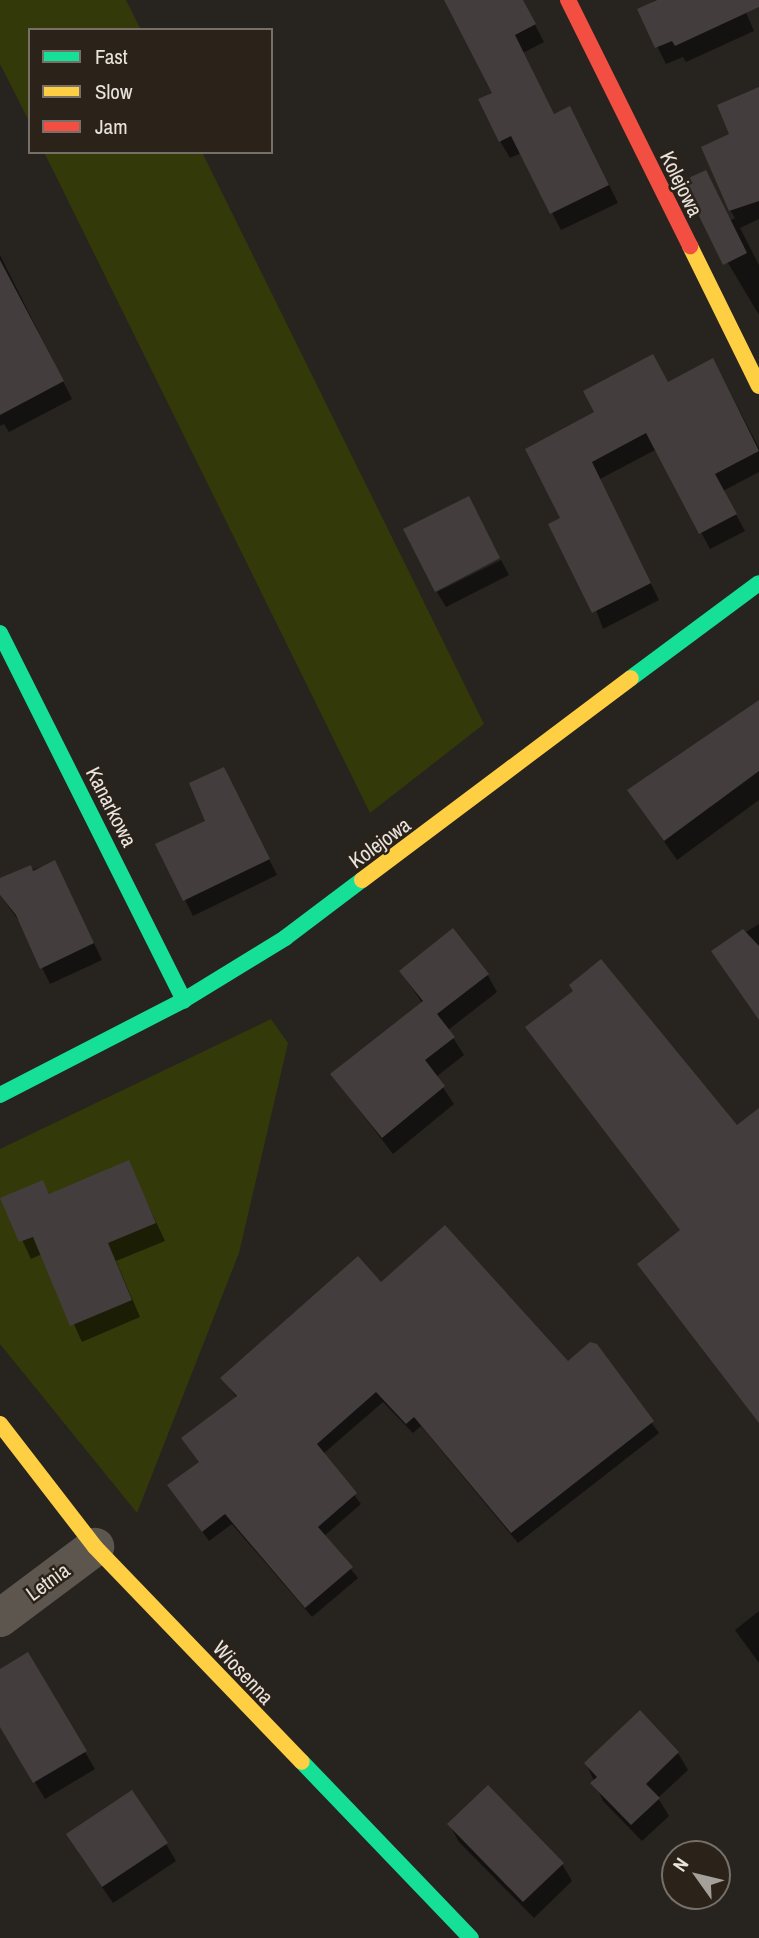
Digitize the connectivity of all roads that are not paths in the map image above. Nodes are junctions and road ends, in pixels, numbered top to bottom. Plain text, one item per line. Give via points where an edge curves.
1 (568, 0) edge
2 (759, 386) edge
3 (759, 583) edge
4 (0, 633) edge
5 (184, 1000) junction
6 (0, 1095) edge
7 (0, 1424) edge
8 (95, 1547) junction
9 (0, 1618) edge
10 (471, 1938) edge

1 - 2 street, Kolejowa
3 - 5 street, Kolejowa via 285,938
4 - 5 street, Kanarkowa
5 - 6 street, Kolejowa
7 - 8 street, Wiosenna
8 - 9 street, Letnia
8 - 10 street, Wiosenna

